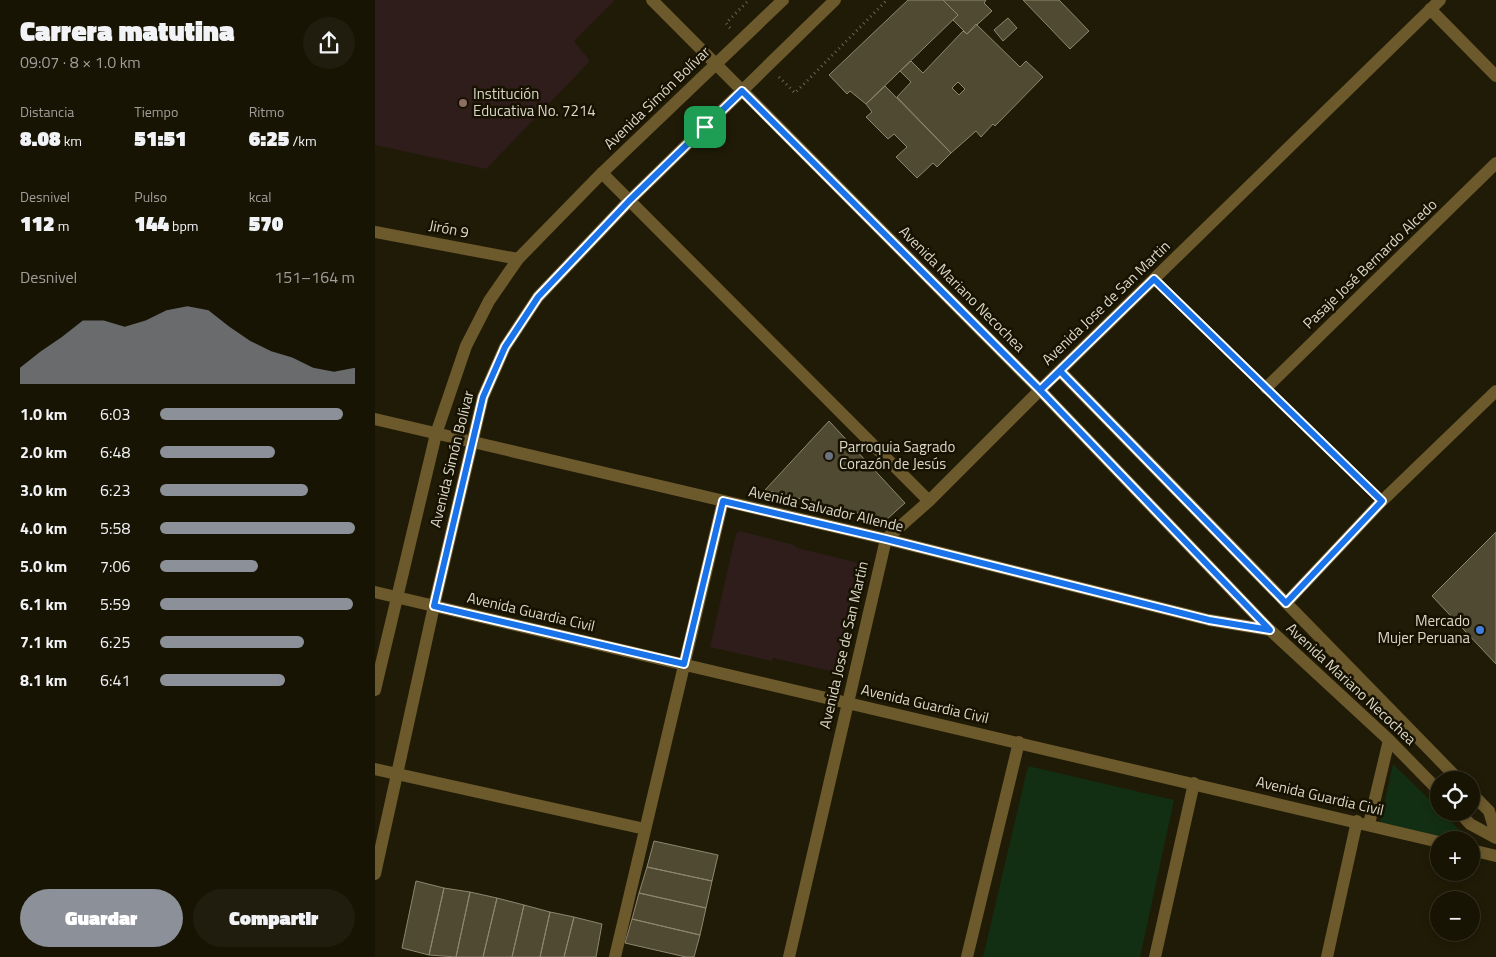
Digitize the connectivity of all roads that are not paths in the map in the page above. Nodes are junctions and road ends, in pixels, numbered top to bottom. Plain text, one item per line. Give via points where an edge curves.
1 (652, 0) edge
2 (783, 0) edge
3 (835, 0) edge
4 (1440, 0) edge
5 (1431, 9) junction
6 (716, 64) junction
7 (1496, 76) edge
8 (742, 91) junction
9 (1496, 163) edge
10 (601, 173) junction
11 (629, 201) junction
12 (375, 232) edge
13 (518, 259) junction
14 (1154, 279) junction
15 (1060, 371) junction
16 (1266, 388) junction
17 (1040, 390) junction
18 (1496, 391) edge
19 (375, 419) edge
20 (436, 434) junction
21 (471, 442) junction
22 (723, 501) junction
23 (929, 501) junction
24 (1382, 501) junction
25 (886, 539) junction
26 (375, 592) edge
27 (397, 597) junction
28 (1286, 603) junction
29 (434, 606) junction
30 (1270, 630) junction
31 (684, 664) junction
32 (375, 690) edge
33 (848, 702) junction
34 (1389, 740) junction
35 (1019, 742) junction
36 (375, 769) edge
37 (1450, 771) edge
38 (397, 774) junction
39 (1430, 782) edge
40 (1194, 783) junction
41 (1480, 802) edge
42 (1467, 821) edge
43 (1363, 823) junction
44 (645, 829) junction
45 (1496, 834) edge
46 (1496, 838) edge
47 (1430, 840) edge
48 (1480, 852) edge
49 (1496, 856) edge
50 (375, 874) edge
51 (615, 957) edge
52 (789, 957) edge
53 (967, 957) edge
54 (1155, 957) edge
55 (1327, 957) edge

1 - 6 street, Avenida Mariano Necochea
2 - 6 street, Avenida Simón Bolívar
3 - 8 street, Avenida Simón Bolívar
4 - 5 street, Avenida Jose de San Martin
5 - 7 street
5 - 14 street, Avenida Jose de San Martin
6 - 8 street, Avenida Mariano Necochea
6 - 10 street, Avenida Simón Bolívar
8 - 11 street, Avenida Simón Bolívar
8 - 17 street, Avenida Mariano Necochea
9 - 16 street, Pasaje José Bernardo Alcedo
10 - 11 street
10 - 13 street, Avenida Simón Bolívar
11 - 21 street, Avenida Simón Bolívar via 538,297 505,347 483,397
11 - 23 street
12 - 13 street, Jirón 9
13 - 20 street, Avenida Simón Bolívar via 489,301 466,346
14 - 15 street, Avenida Jose de San Martin
14 - 16 lane
15 - 17 street, Avenida Jose de San Martin
15 - 28 street, Avenida Mariano Necochea
16 - 24 lane
17 - 23 street, Avenida Jose de San Martin
17 - 30 street, Avenida Mariano Necochea
18 - 24 street
19 - 20 street, Avenida Salvador Allende
20 - 21 street, Avenida Salvador Allende
20 - 27 street, Avenida Simón Bolívar
21 - 22 street, Avenida Salvador Allende
21 - 29 street, Avenida Simón Bolívar
22 - 25 street, Avenida Salvador Allende
22 - 31 street
23 - 25 street, Avenida Jose de San Martin
24 - 28 street
25 - 30 street, Avenida Salvador Allende via 1209,620
25 - 33 street, Avenida Jose de San Martin
26 - 27 street, Avenida Guardia Civil
27 - 29 street, Avenida Guardia Civil
27 - 32 street, Avenida Simón Bolívar
28 - 37 street, Avenida Mariano Necochea
29 - 31 street, Avenida Guardia Civil
29 - 38 street, Avenida Simón Bolívar
30 - 34 street, Avenida Mariano Necochea
31 - 33 street, Avenida Guardia Civil
31 - 44 street
33 - 35 street, Avenida Guardia Civil
33 - 52 street, Avenida Jose de San Martin
34 - 39 street, Avenida Mariano Necochea
34 - 43 street
35 - 40 street, Avenida Guardia Civil
35 - 53 street
36 - 38 street
38 - 44 street
38 - 50 street, Avenida Simón Bolívar
40 - 43 street, Avenida Guardia Civil
40 - 54 street
41 - 45 street via 1489,811
42 - 46 street
43 - 47 street, Avenida Guardia Civil
43 - 55 street
44 - 51 street
48 - 49 street

